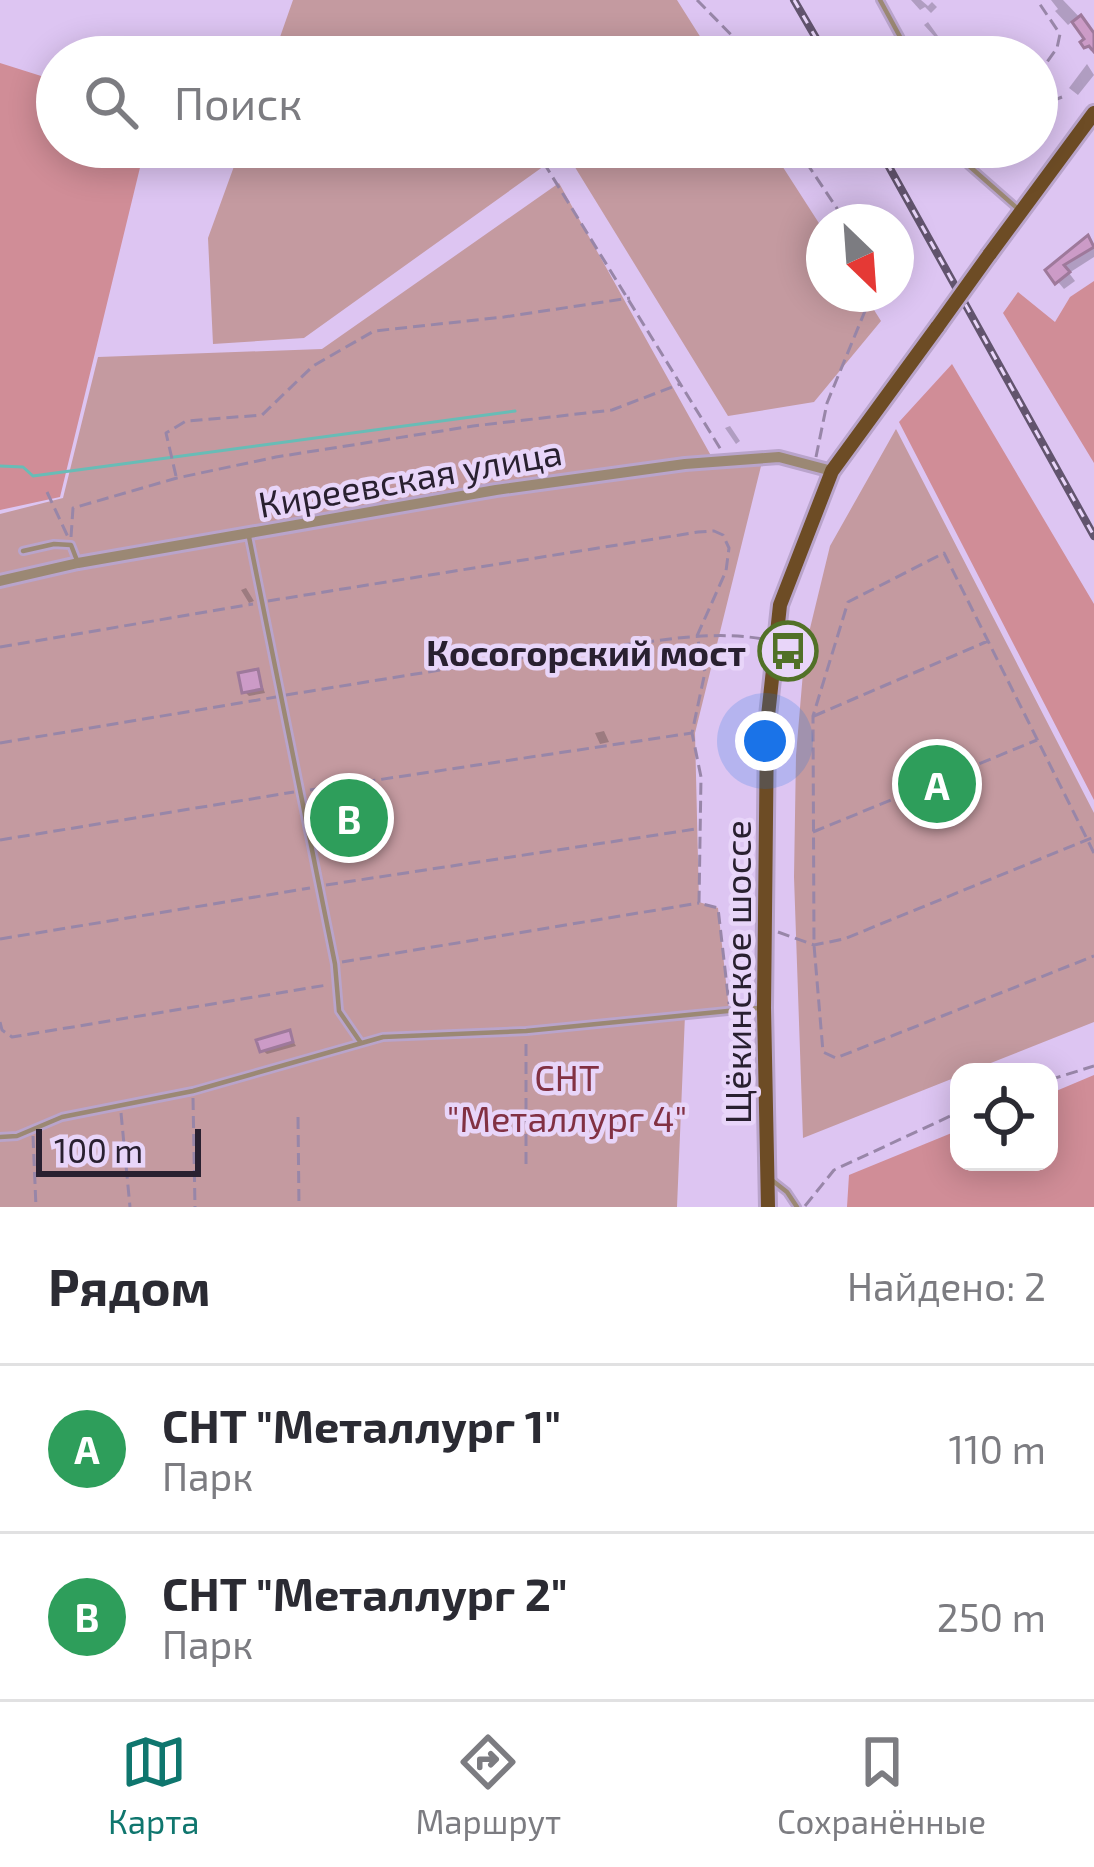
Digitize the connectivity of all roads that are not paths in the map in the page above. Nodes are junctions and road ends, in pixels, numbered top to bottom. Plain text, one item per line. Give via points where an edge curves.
1 (880, 0) edge
2 (900, 36) edge
3 (1094, 113) edge
4 (1058, 162) edge
5 (972, 168) edge
6 (1054, 168) edge
7 (1022, 211) junction
8 (832, 471) junction
9 (248, 535) junction
10 (23, 551) dead end
11 (78, 563) junction
12 (0, 581) edge
13 (764, 1008) junction
14 (361, 1043) junction
15 (0, 1137) edge
16 (768, 1177) junction
17 (768, 1207) edge
18 (801, 1207) edge

1 - 2 lane
3 - 4 main road, Щёкинское шоссе
5 - 7 lane
6 - 7 main road, Щёкинское шоссе
7 - 8 main road, Щёкинское шоссе, bridge
8 - 9 street, Киреевская улица via 779,457 727,460 496,490
8 - 13 main road, Щёкинское шоссе via 794,562 774,641
9 - 11 street, Киреевская улица
9 - 14 lane via 339,1011
10 - 11 lane via 70,545
11 - 12 street, Киреевская улица
13 - 14 lane
13 - 16 main road, Щёкинское шоссе
14 - 15 lane
16 - 17 main road, Щёкинское шоссе
16 - 18 lane

